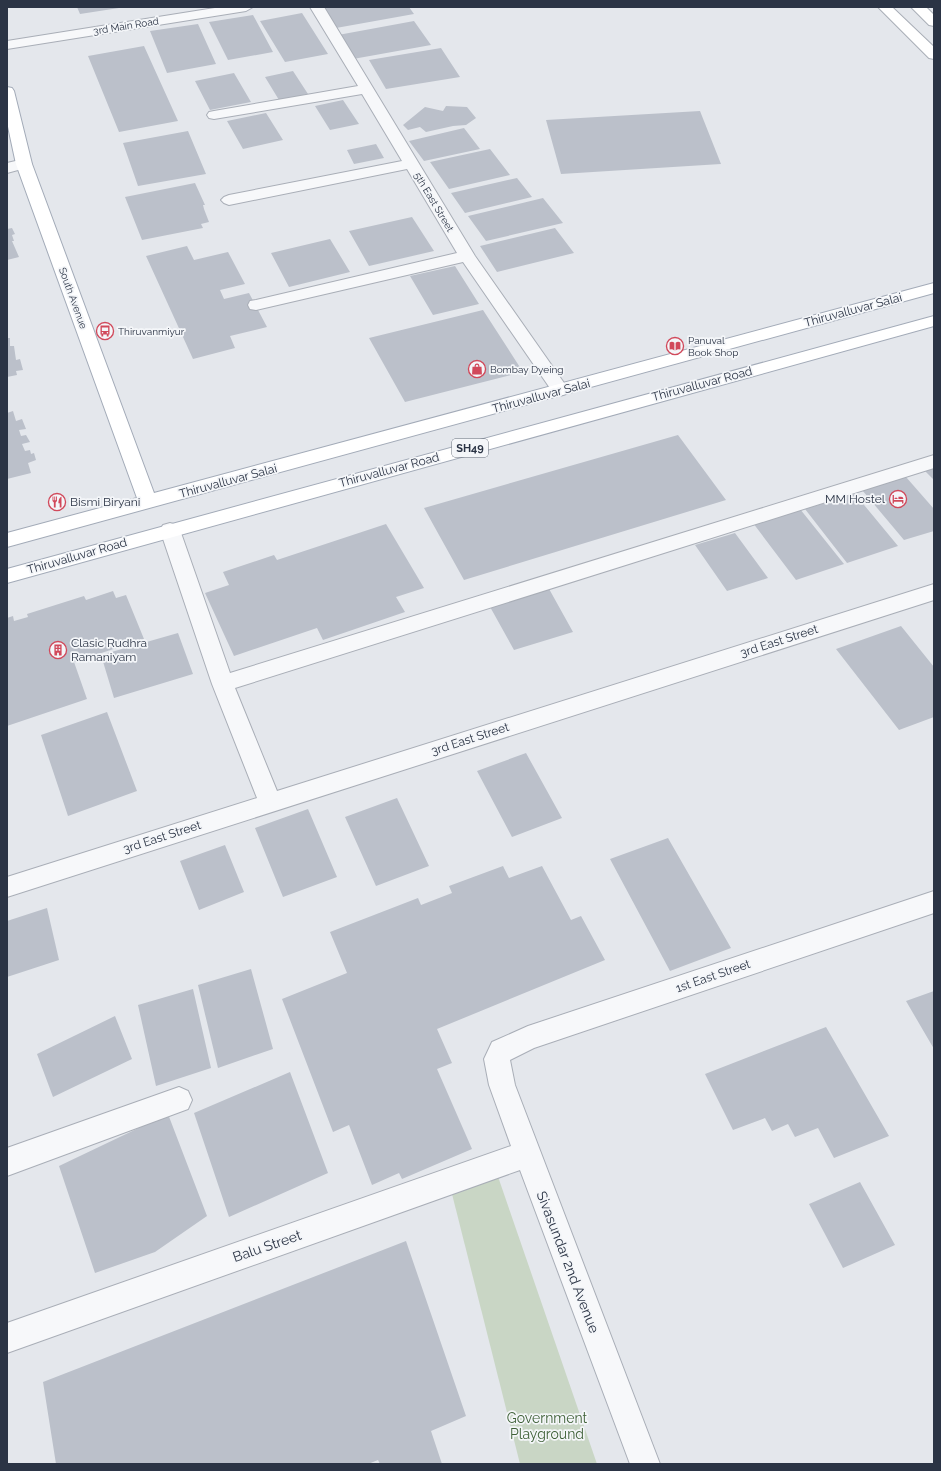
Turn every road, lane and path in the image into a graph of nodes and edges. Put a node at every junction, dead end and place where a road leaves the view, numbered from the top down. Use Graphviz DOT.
graph roads {
  1 [pos="246,7"];
  2 [pos="317,7"];
  3 [pos="885,7"];
  4 [pos="918,7"];
  5 [pos="934,22"];
  6 [pos="7,45"];
  7 [pos="934,55"];
  8 [pos="366,89"];
  9 [pos="7,91"];
  10 [pos="214,115"];
  11 [pos="24,164"];
  12 [pos="411,164"];
  13 [pos="7,168"];
  14 [pos="229,200"];
  15 [pos="467,256"];
  16 [pos="934,288"];
  17 [pos="256,305"];
  18 [pos="932,324"];
  19 [pos="560,390"];
  20 [pos="934,461"];
  21 [pos="148,503"];
  22 [pos="170,530"];
  23 [pos="7,540"];
  24 [pos="7,576"];
  25 [pos="934,592"];
  26 [pos="224,684"];
  27 [pos="270,802"];
  28 [pos="7,887"];
  29 [pos="934,902"];
  30 [pos="497,1059"];
  31 [pos="179,1100"];
  32 [pos="527,1154"];
  33 [pos="7,1162"];
  34 [pos="7,1338"];
  35 [pos="645,1464"];
  1 -- 6 [label="street, 3rd Main Road"];
  2 -- 8 [label="street, 5th East Street"];
  3 -- 7 [label="main road"];
  4 -- 5 [label="main road"];
  8 -- 10 [label="street"];
  8 -- 12 [label="street, 5th East Street"];
  9 -- 11 [label="main road, South Avenue"];
  11 -- 13 [label="street"];
  11 -- 21 [label="main road, South Avenue"];
  12 -- 14 [label="street"];
  12 -- 15 [label="street, 5th East Street"];
  15 -- 17 [label="street"];
  15 -- 19 [label="street, 5th East Street"];
  16 -- 19 [label="main road, Thiruvalluvar Salai"];
  18 -- 22 [label="main road, Thiruvalluvar Road / SH49"];
  19 -- 21 [label="main road, Thiruvalluvar Salai"];
  20 -- 26 [label="street"];
  21 -- 23 [label="main road"];
  22 -- 24 [label="main road, Thiruvalluvar Road / SH49"];
  22 -- 26 [label="street"];
  25 -- 27 [label="street, 3rd East Street"];
  26 -- 27 [label="street"];
  27 -- 28 [label="street, 3rd East Street"];
  29 -- 30 [label="street, 1st East Street"];
  30 -- 32 [label="street, Sivasundar 2nd Avenue"];
  31 -- 33 [label="street"];
  32 -- 34 [label="street, Balu Street"];
  32 -- 35 [label="street, Sivasundar 2nd Avenue"];
}
